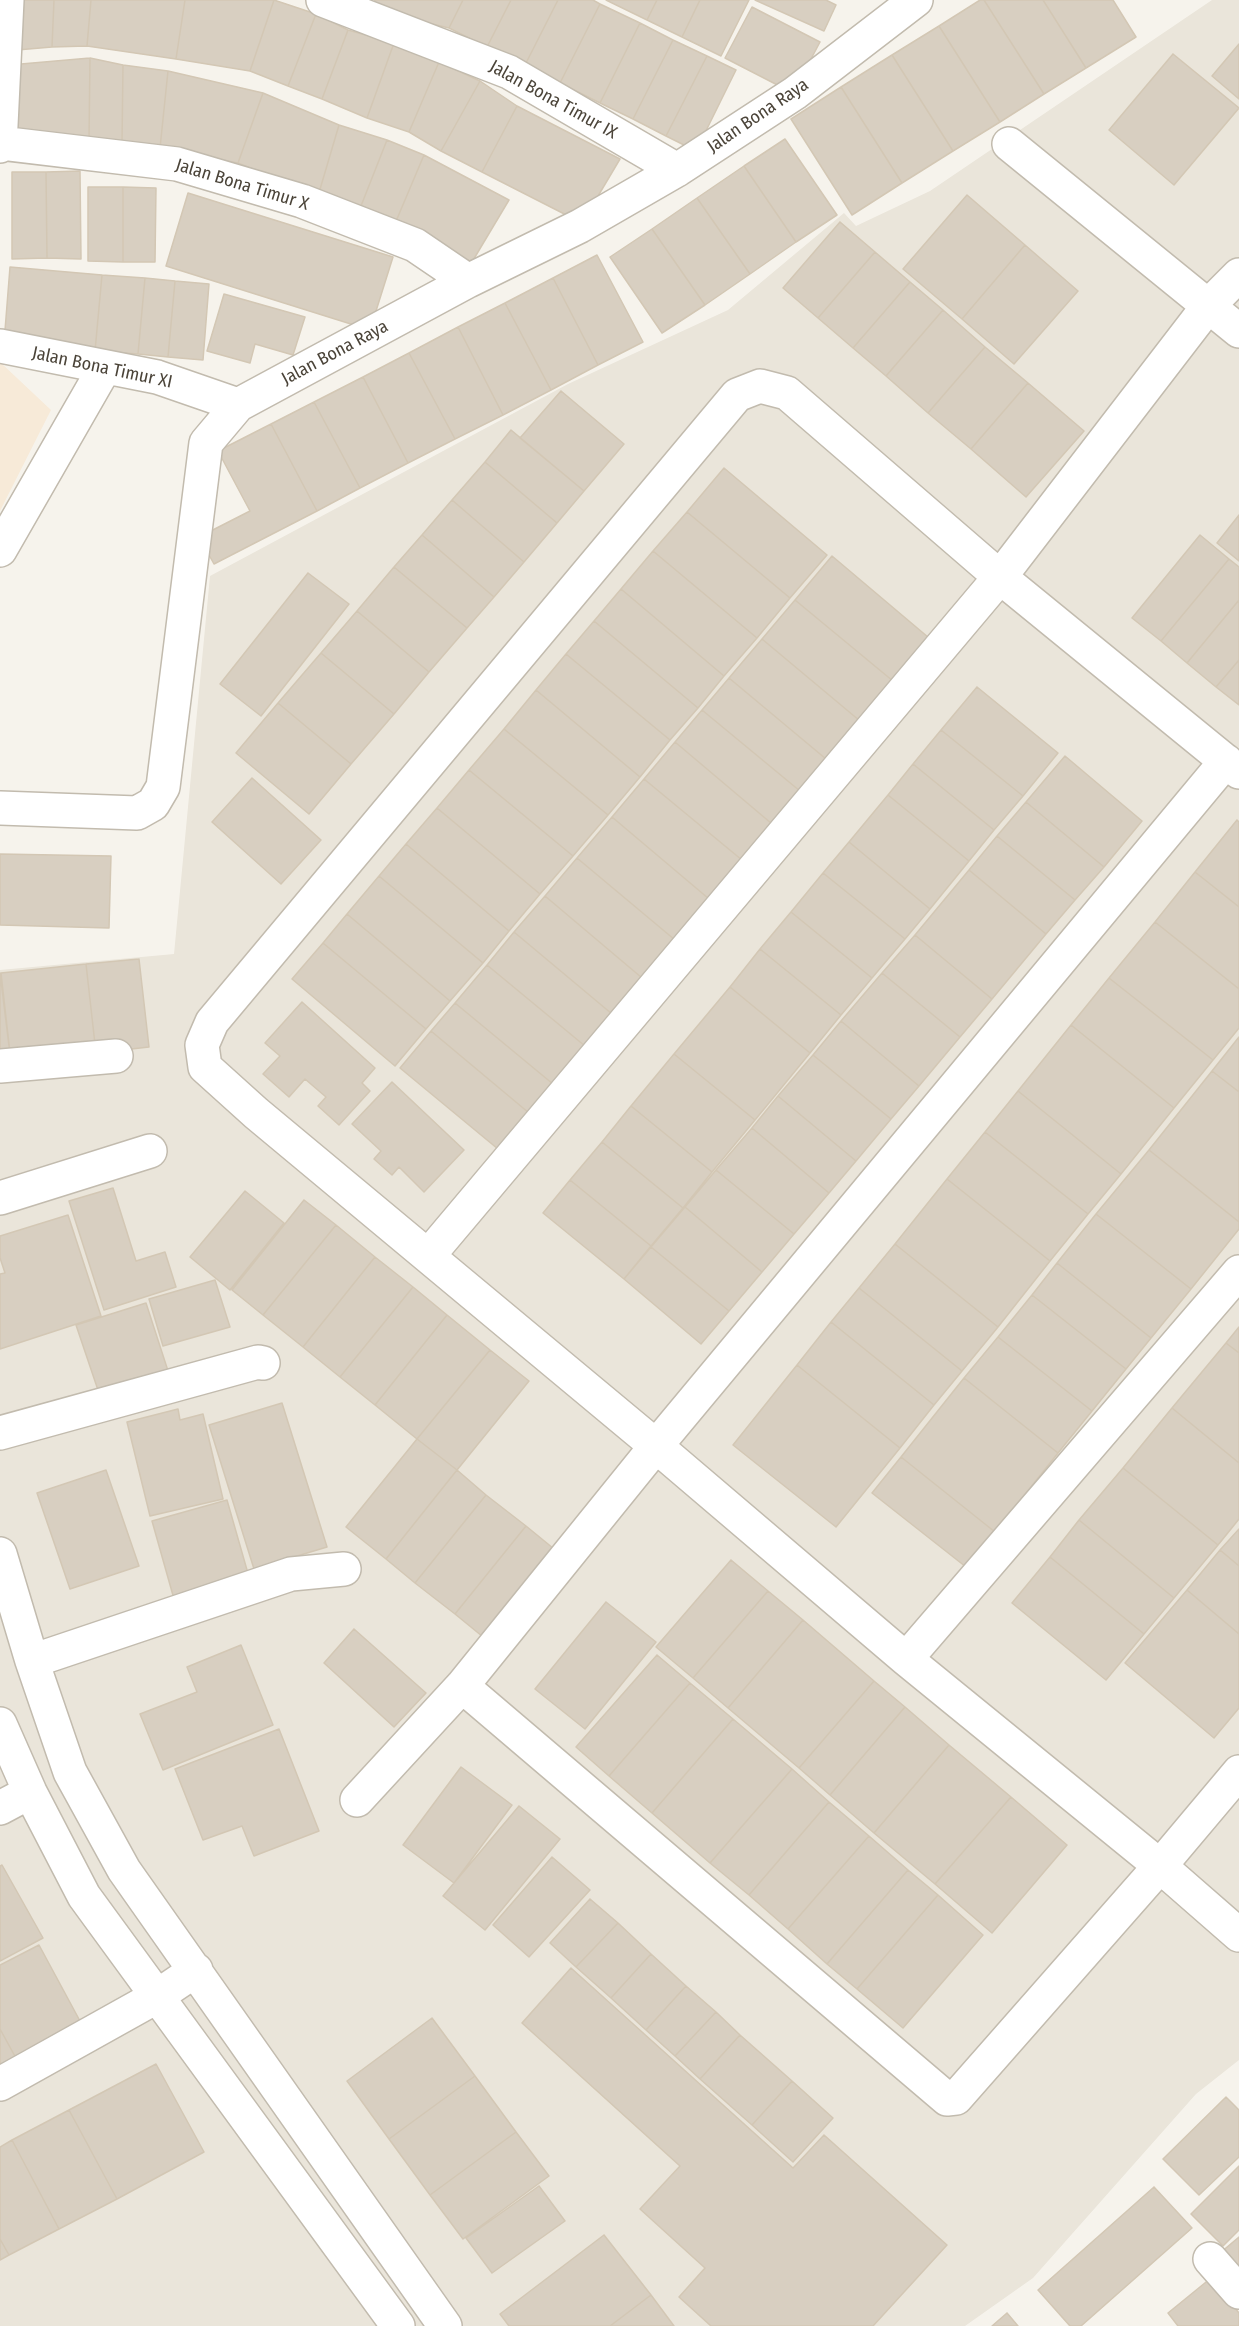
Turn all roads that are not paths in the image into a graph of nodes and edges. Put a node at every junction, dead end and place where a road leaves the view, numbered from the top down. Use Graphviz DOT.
graph roads {
  1 [pos="7,0"];
  2 [pos="323,0"];
  3 [pos="912,1"];
  4 [pos="0,144"];
  5 [pos="1009,144"];
  6 [pos="677,170"];
  7 [pos="1239,275"];
  8 [pos="468,281"];
  9 [pos="1209,305"];
  10 [pos="1239,331"];
  11 [pos="0,346"];
  12 [pos="105,367"];
  13 [pos="238,405"];
  14 [pos="0,550"];
  15 [pos="1000,577"];
  16 [pos="1233,767"];
  17 [pos="0,808"];
  18 [pos="116,1056"];
  19 [pos="0,1066"];
  20 [pos="150,1151"];
  21 [pos="0,1198"];
  22 [pos="428,1256"];
  23 [pos="1239,1272"];
  24 [pos="263,1363"];
  25 [pos="0,1433"];
  26 [pos="656,1446"];
  27 [pos="0,1554"];
  28 [pos="344,1569"];
  29 [pos="906,1659"];
  30 [pos="32,1661"];
  31 [pos="462,1686"];
  32 [pos="0,1724"];
  33 [pos="1239,1772"];
  34 [pos="30,1792"];
  35 [pos="357,1800"];
  36 [pos="0,1808"];
  37 [pos="1160,1866"];
  38 [pos="1239,1935"];
  39 [pos="196,1970"];
  40 [pos="156,1997"];
  41 [pos="0,2084"];
  42 [pos="1210,2259"];
  43 [pos="1239,2292"];
  44 [pos="398,2326"];
  45 [pos="444,2326"];
  1 -- 4 [label="street"];
  2 -- 6 [label="street, Jalan Bona Timur IX"];
  3 -- 6 [label="street, Jalan Bona Raya"];
  4 -- 8 [label="street, Jalan Bona Timur X"];
  5 -- 9 [label="street"];
  6 -- 8 [label="street, Jalan Bona Raya"];
  7 -- 9 [label="street"];
  8 -- 13 [label="street, Jalan Bona Raya"];
  9 -- 10 [label="street"];
  9 -- 15 [label="street"];
  11 -- 12 [label="street, Jalan Bona Timur XI"];
  12 -- 13 [label="street, Jalan Bona Timur XI"];
  12 -- 14 [label="street"];
  13 -- 17 [label="street, Jalan Bona Raya"];
  15 -- 16 [label="street"];
  15 -- 22 [label="street"];
  15 -- 22 [label="street"];
  16 -- 26 [label="street"];
  18 -- 19 [label="street"];
  20 -- 21 [label="street"];
  22 -- 26 [label="street"];
  23 -- 29 [label="street"];
  24 -- 25 [label="street"];
  26 -- 29 [label="street"];
  26 -- 31 [label="street"];
  27 -- 30 [label="street"];
  28 -- 30 [label="street"];
  29 -- 37 [label="street"];
  30 -- 39 [label="street"];
  31 -- 35 [label="street"];
  31 -- 37 [label="street"];
  32 -- 34 [label="street"];
  33 -- 37 [label="street"];
  34 -- 36 [label="street"];
  34 -- 40 [label="street"];
  37 -- 38 [label="street"];
  39 -- 40 [label="street"];
  39 -- 45 [label="street"];
  40 -- 41 [label="street"];
  40 -- 44 [label="street"];
  42 -- 43 [label="street"];
}
